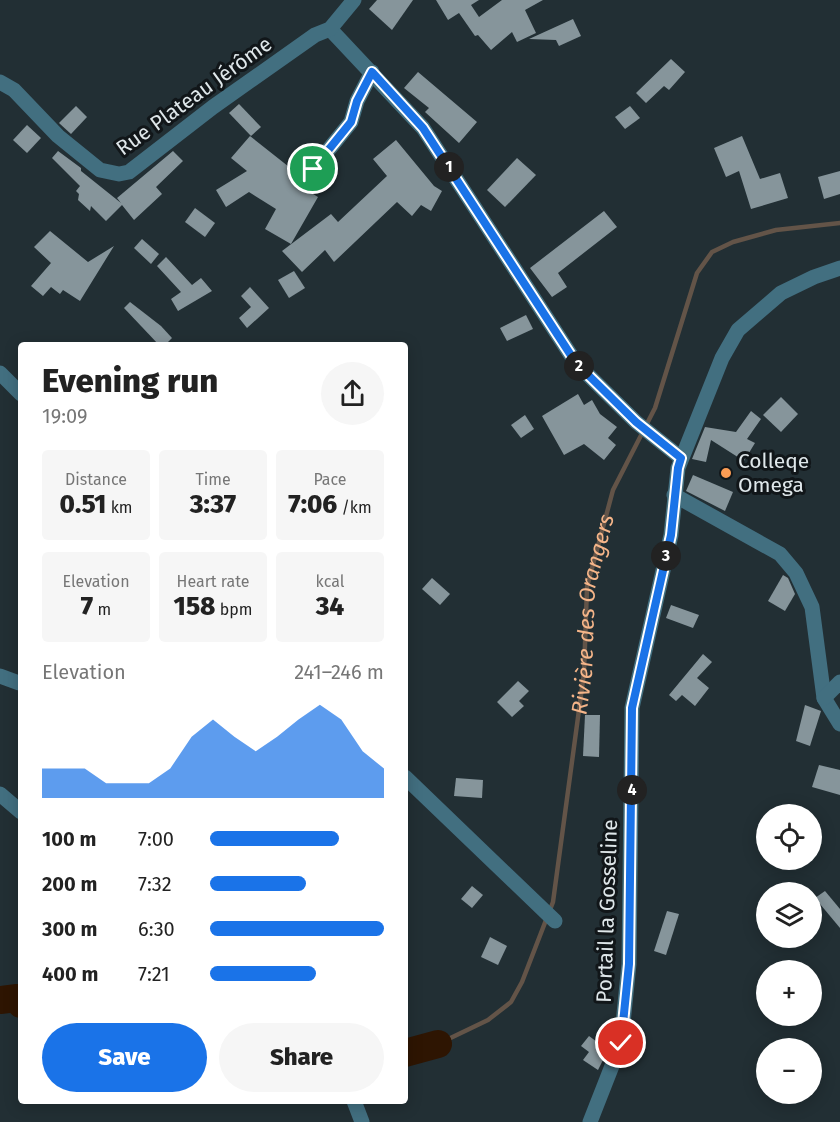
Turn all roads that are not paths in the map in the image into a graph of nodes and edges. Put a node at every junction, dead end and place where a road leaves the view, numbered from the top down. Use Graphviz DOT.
graph roads {
  1 [pos="354,0"];
  2 [pos="330,28"];
  3 [pos="372,72"];
  4 [pos="0,82"];
  5 [pos="313,169"];
  6 [pos="840,268"];
  7 [pos="0,373"];
  8 [pos="18,391"];
  9 [pos="681,458"];
  10 [pos="674,495"];
  11 [pos="0,676"];
  12 [pos="840,682"];
  13 [pos="18,683"];
  14 [pos="824,698"];
  15 [pos="840,724"];
  16 [pos="408,780"];
  17 [pos="0,794"];
  18 [pos="18,809"];
  19 [pos="555,921"];
  20 [pos="355,1104"];
  21 [pos="362,1122"];
  22 [pos="590,1122"];
  1 -- 2 [label="street, Rue Plateau Jérôme"];
  2 -- 3 [label="street"];
  2 -- 4 [label="street, Rue Plateau Jérôme"];
  3 -- 5 [label="street"];
  3 -- 9 [label="street"];
  6 -- 9 [label="street, Portail la Gosseline"];
  7 -- 8 [label="street"];
  9 -- 10 [label="street, Portail la Gosseline"];
  10 -- 14 [label="street"];
  10 -- 22 [label="street, Portail la Gosseline"];
  11 -- 13 [label="street"];
  12 -- 14 [label="street"];
  14 -- 15 [label="street"];
  16 -- 19 [label="street"];
  17 -- 18 [label="street"];
  20 -- 21 [label="street"];
}
